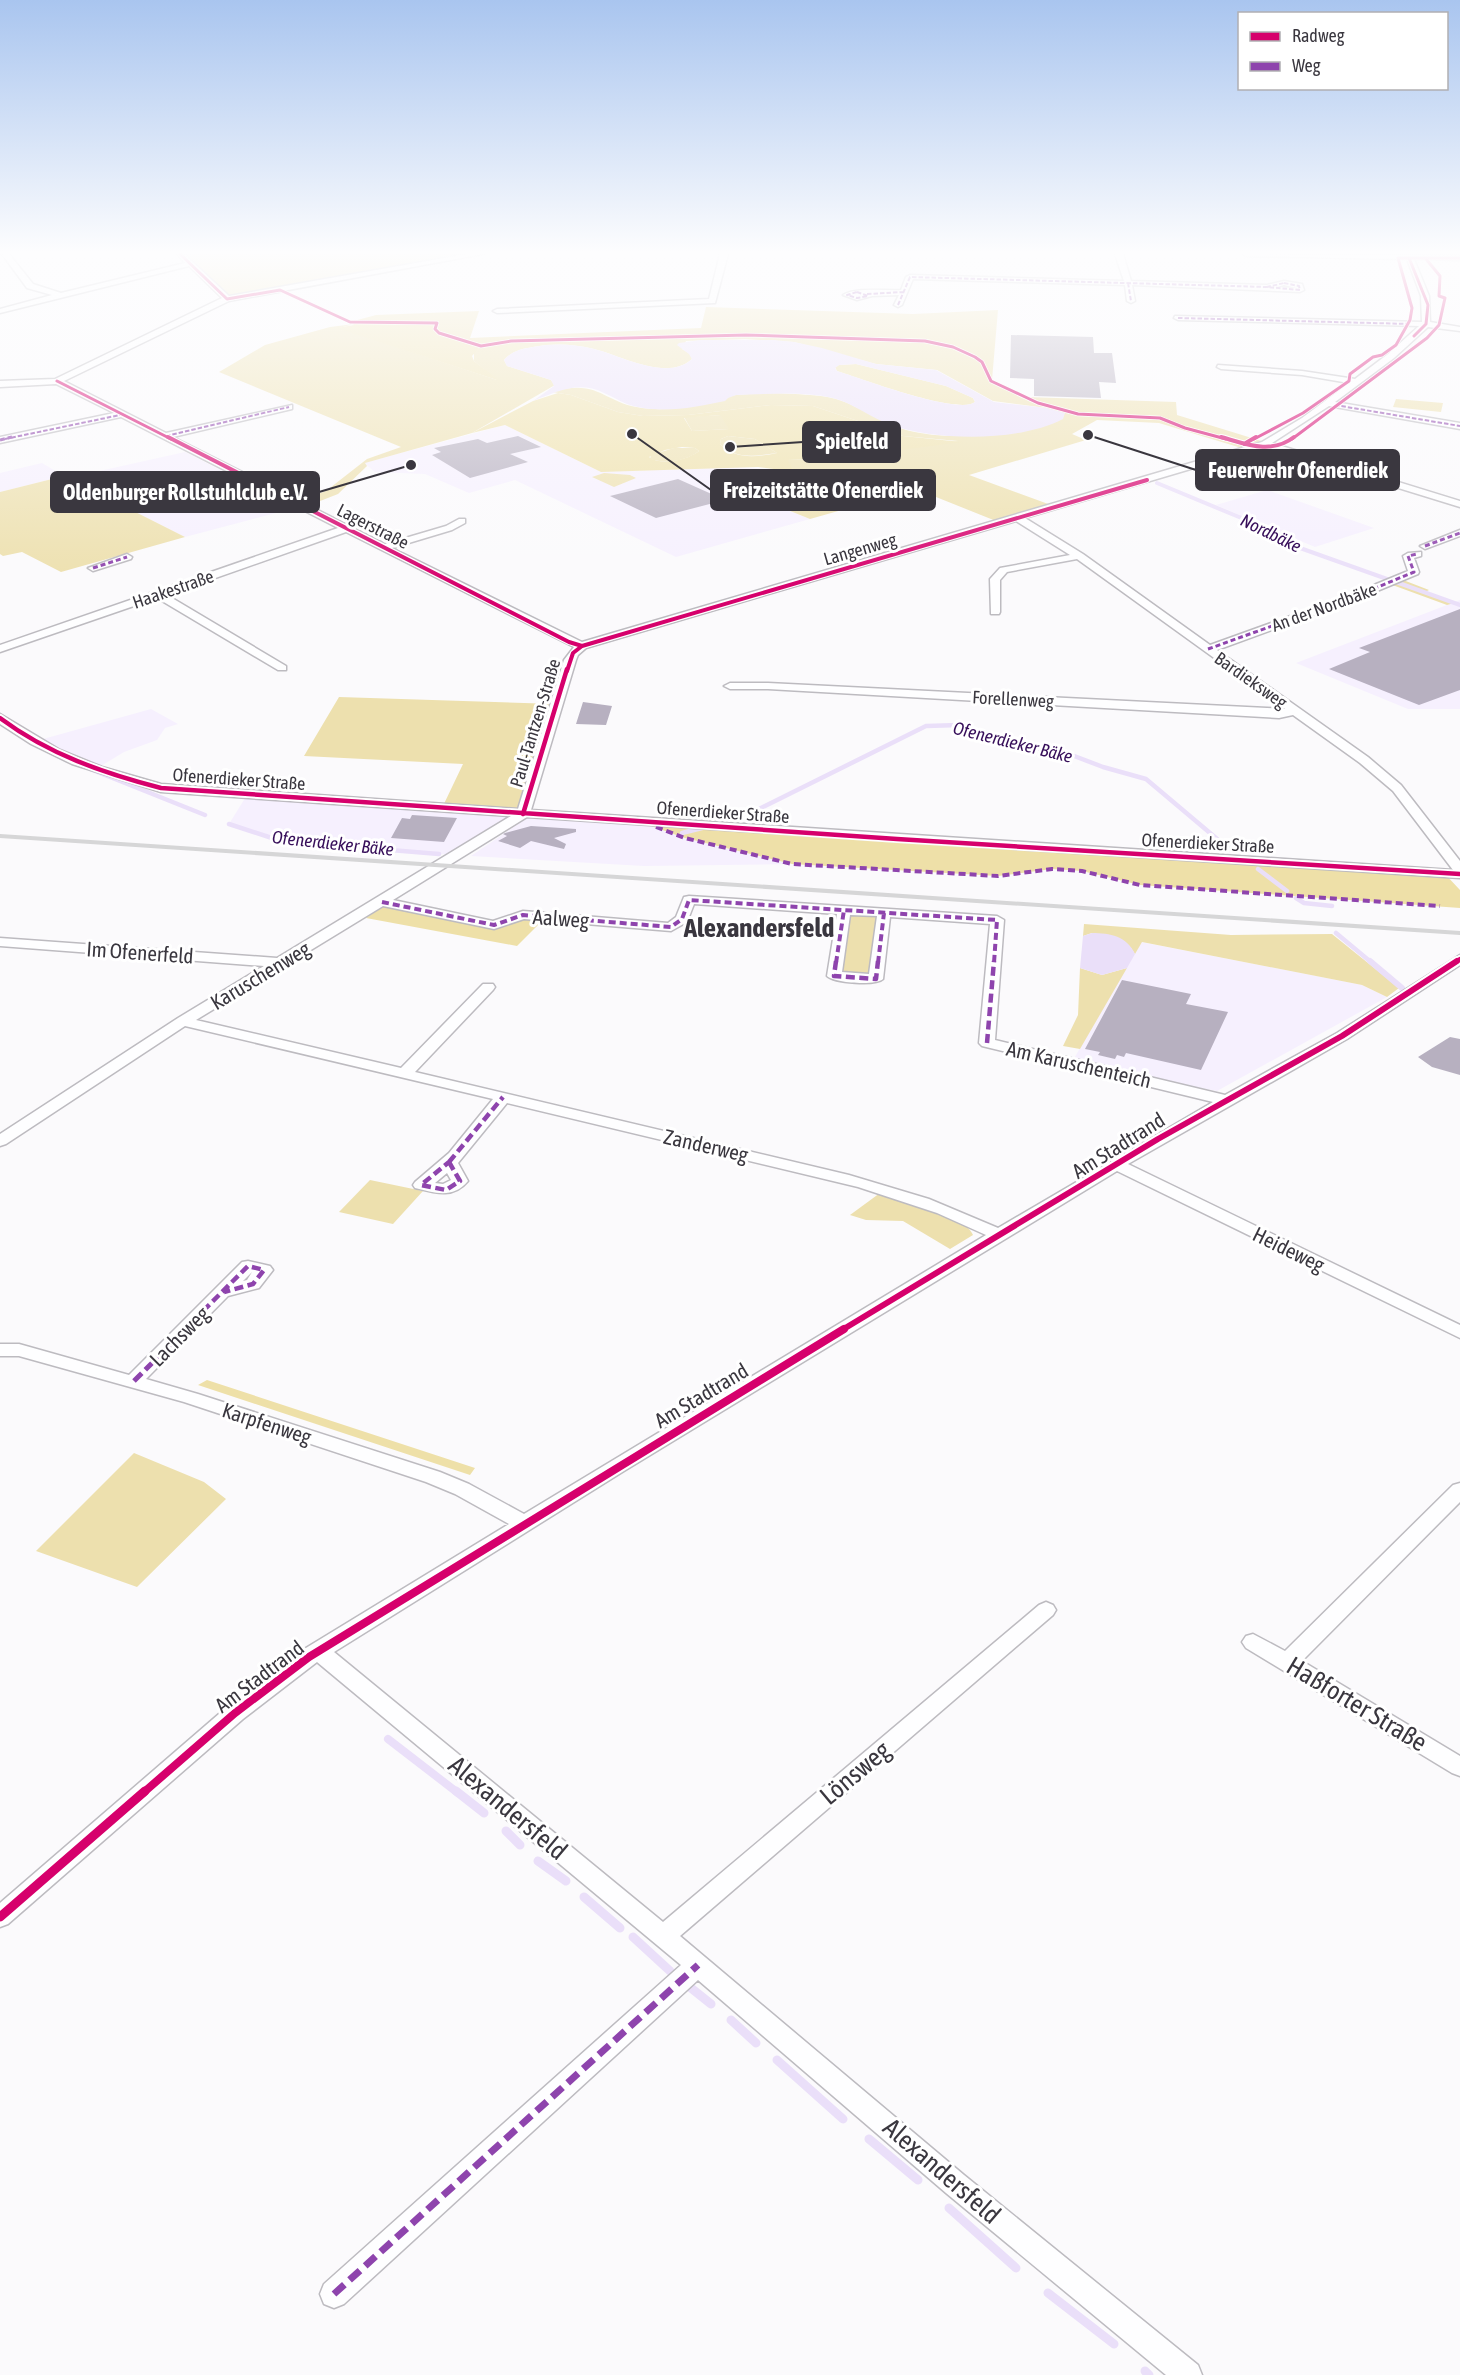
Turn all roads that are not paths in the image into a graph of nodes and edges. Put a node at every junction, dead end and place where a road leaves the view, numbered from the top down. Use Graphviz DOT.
graph roads {
  1 [pos="91,365"];
  2 [pos="1380,365"];
  3 [pos="1221,367"];
  4 [pos="57,381"];
  5 [pos="1357,382"];
  6 [pos="0,384"];
  7 [pos="1326,403"];
  8 [pos="289,407"];
  9 [pos="123,414"];
  10 [pos="1460,426"];
  11 [pos="164,436"];
  12 [pos="0,440"];
  13 [pos="1265,444"];
  14 [pos="1460,504"];
  15 [pos="1017,518"];
  16 [pos="462,521"];
  17 [pos="346,529"];
  18 [pos="1460,533"];
  19 [pos="382,548"];
  20 [pos="1079,556"];
  21 [pos="127,557"];
  22 [pos="93,568"];
  23 [pos="158,594"];
  24 [pos="995,612"];
  25 [pos="582,646"];
  26 [pos="0,649"];
  27 [pos="1208,649"];
  28 [pos="282,668"];
  29 [pos="730,686"];
  30 [pos="1294,711"];
  31 [pos="0,718"];
  32 [pos="523,814"];
  33 [pos="1460,870"];
  34 [pos="1460,874"];
  35 [pos="382,902"];
  36 [pos="844,910"];
  37 [pos="884,913"];
  38 [pos="671,927"];
  39 [pos="0,942"];
  40 [pos="280,963"];
  41 [pos="1457,964"];
  42 [pos="488,987"];
  43 [pos="183,1021"];
  44 [pos="406,1072"];
  45 [pos="503,1096"];
  46 [pos="1226,1100"];
  47 [pos="0,1141"];
  48 [pos="449,1162"];
  49 [pos="1117,1165"];
  50 [pos="1000,1236"];
  51 [pos="224,1292"];
  52 [pos="1460,1332"];
  53 [pos="0,1350"];
  54 [pos="134,1381"];
  55 [pos="1460,1490"];
  56 [pos="524,1523"];
  57 [pos="1046,1610"];
  58 [pos="1253,1642"];
  59 [pos="318,1651"];
  60 [pos="1288,1662"];
  61 [pos="1460,1767"];
  62 [pos="0,1917"];
  63 [pos="663,1936"];
  64 [pos="698,1965"];
  65 [pos="334,2294"];
  66 [pos="1188,2375"];
  1 -- 4 [label="street"];
  2 -- 5 [label="street, Langenweg"];
  3 -- 5 [label="street"];
  4 -- 6 [label="street"];
  4 -- 9 [label="street, Lagerstraße"];
  5 -- 7 [label="street, Langenweg"];
  7 -- 10 [label="street"];
  7 -- 13 [label="street, Langenweg"];
  8 -- 11 [label="street"];
  9 -- 11 [label="street, Lagerstraße"];
  9 -- 12 [label="street"];
  11 -- 17 [label="street, Lagerstraße"];
  13 -- 14 [label="street"];
  13 -- 15 [label="street, Langenweg"];
  15 -- 20 [label="street, Bardieksweg"];
  15 -- 25 [label="street, Langenweg"];
  16 -- 19 [label="street"];
  17 -- 19 [label="street, Lagerstraße"];
  17 -- 23 [label="street, Haakestraße"];
  18 -- 27 [label="street, An der Nordbäke"];
  19 -- 25 [label="street, Lagerstraße"];
  20 -- 24 [label="street"];
  20 -- 27 [label="street, Bardieksweg"];
  21 -- 22 [label="street"];
  23 -- 26 [label="street, Haakestraße"];
  23 -- 28 [label="street"];
  25 -- 32 [label="street, Paul-Tantzen-Straße"];
  27 -- 30 [label="street, Bardieksweg"];
  29 -- 30 [label="street, Forellenweg"];
  30 -- 33 [label="street, Bardieksweg"];
  31 -- 32 [label="street, Ofenerdieker Straße"];
  32 -- 34 [label="street, Ofenerdieker Straße"];
  32 -- 35 [label="street, Karuschenweg"];
  35 -- 38 [label="street, Aalweg"];
  35 -- 40 [label="street, Karuschenweg"];
  36 -- 37 [label="street, Am Karuschenteich"];
  36 -- 37 [label="street"];
  36 -- 38 [label="street, Am Karuschenteich"];
  37 -- 46 [label="street, Am Karuschenteich"];
  39 -- 40 [label="street, Im Ofenerfeld"];
  40 -- 43 [label="street, Karuschenweg"];
  41 -- 46 [label="street, Am Stadtrand"];
  42 -- 44 [label="street"];
  43 -- 44 [label="street, Zanderweg"];
  43 -- 47 [label="street, Karuschenweg"];
  44 -- 45 [label="street, Zanderweg"];
  45 -- 48 [label="street"];
  45 -- 50 [label="street, Zanderweg"];
  46 -- 49 [label="street, Am Stadtrand"];
  49 -- 50 [label="street, Am Stadtrand"];
  49 -- 52 [label="street, Heideweg"];
  50 -- 56 [label="street, Am Stadtrand"];
  51 -- 54 [label="street, Lachsweg"];
  53 -- 54 [label="street, Karpfenweg"];
  54 -- 56 [label="street, Karpfenweg"];
  55 -- 60 [label="street"];
  56 -- 59 [label="street, Am Stadtrand"];
  57 -- 63 [label="street, Lönsweg"];
  58 -- 60 [label="street, Haßforter Straße"];
  59 -- 62 [label="street, Am Stadtrand"];
  59 -- 63 [label="street, Alexandersfeld"];
  60 -- 61 [label="street, Haßforter Straße"];
  63 -- 64 [label="street, Alexandersfeld"];
  64 -- 65 [label="street"];
  64 -- 66 [label="street, Alexandersfeld"];
}
